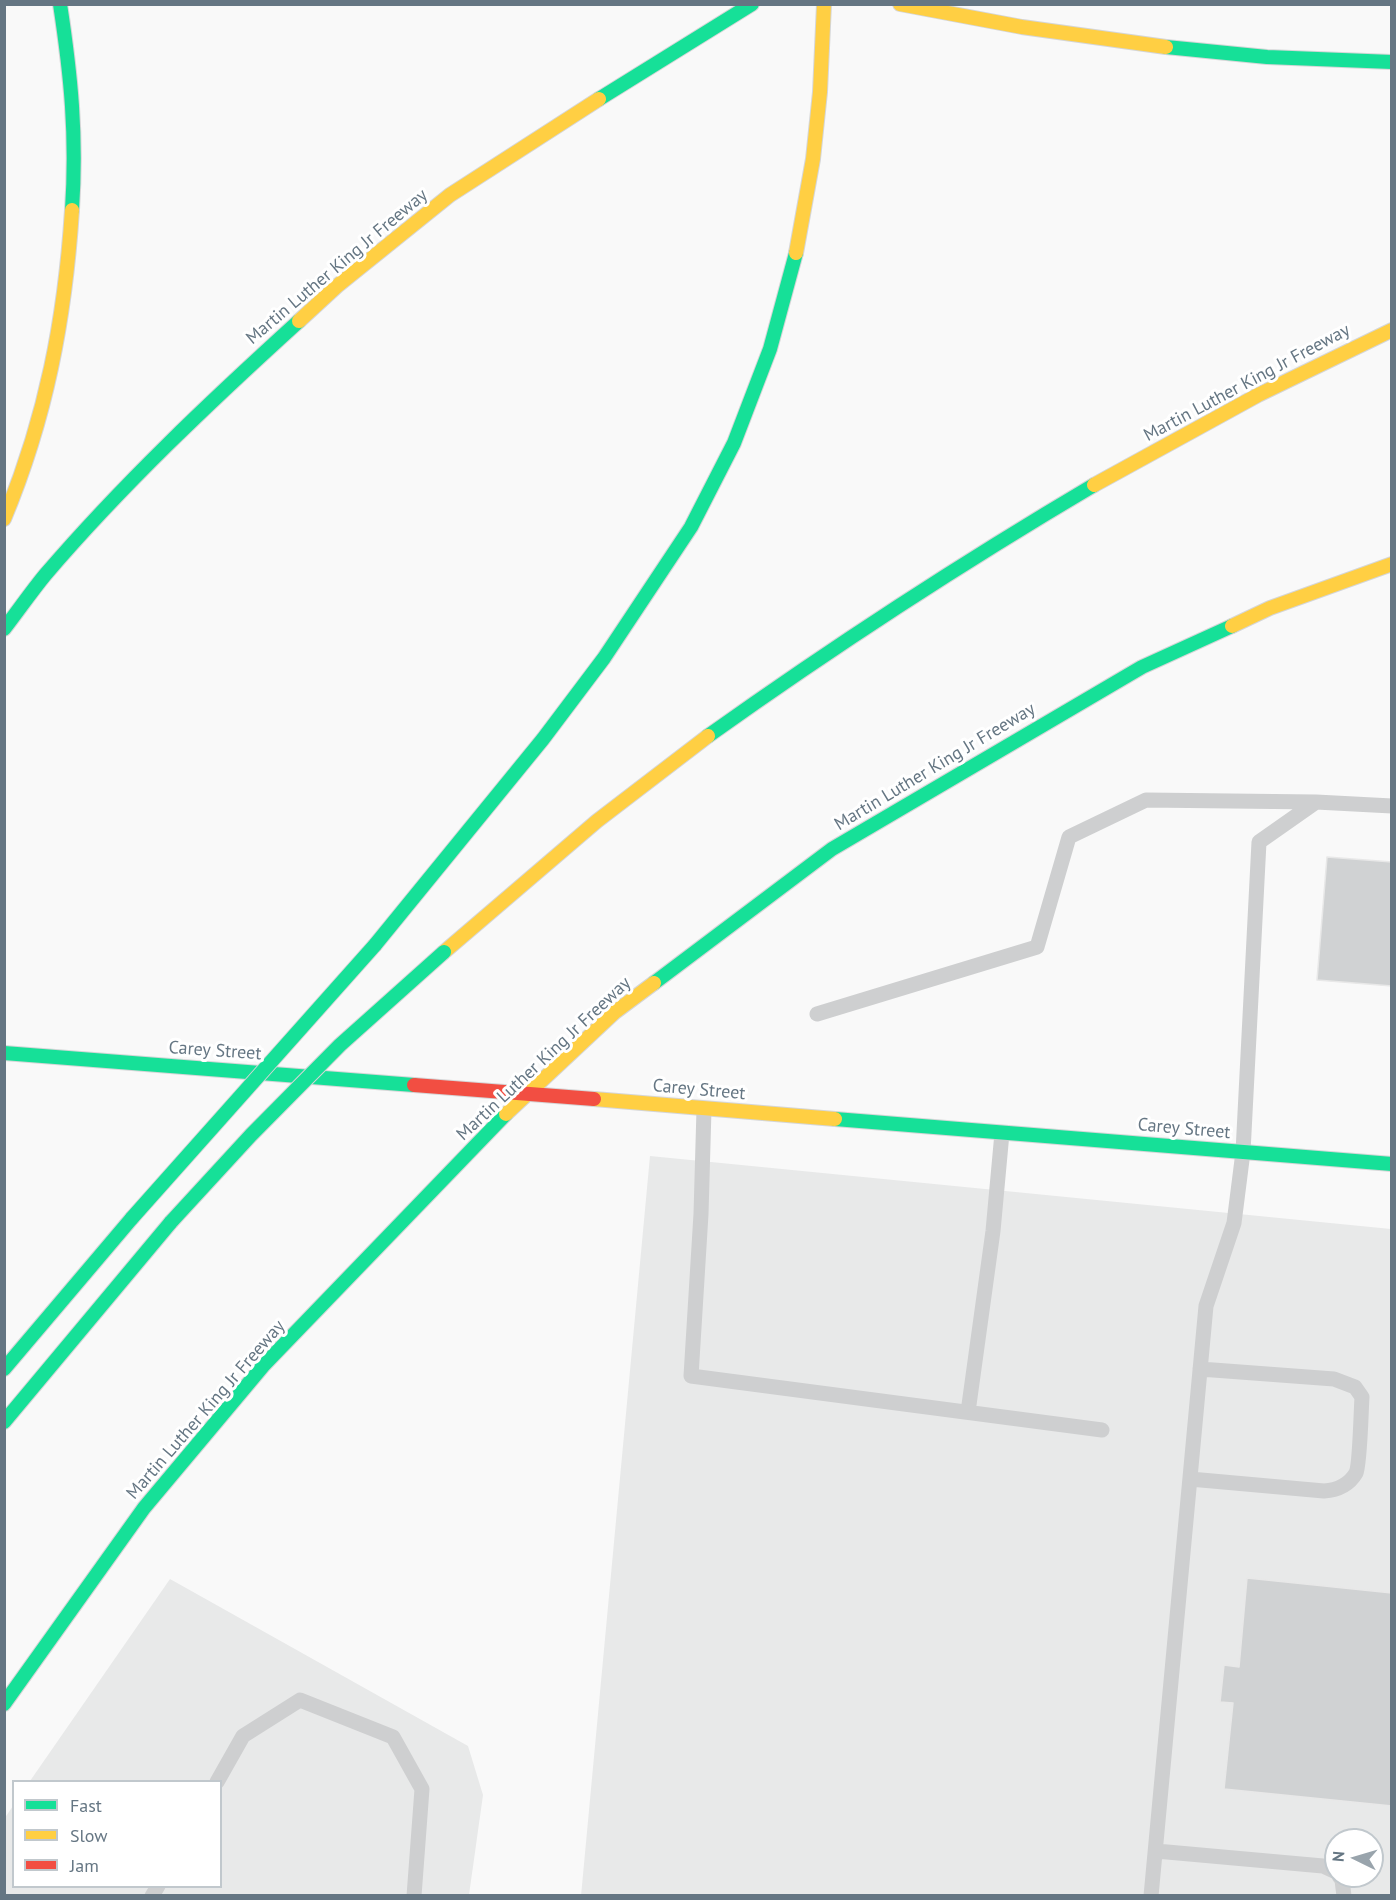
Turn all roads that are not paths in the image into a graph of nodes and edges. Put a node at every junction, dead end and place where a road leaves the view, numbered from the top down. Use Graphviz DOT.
graph roads {
  1 [pos="60,4"];
  2 [pos="752,4"];
  3 [pos="824,4"];
  4 [pos="900,4"];
  5 [pos="1392,62"];
  6 [pos="1392,330"];
  7 [pos="4,519"];
  8 [pos="1392,564"];
  9 [pos="4,629"];
  10 [pos="1316,802"];
  11 [pos="1392,806"];
  12 [pos="817,1014"];
  13 [pos="4,1053"];
  14 [pos="528,1095"];
  15 [pos="704,1109"];
  16 [pos="1002,1133"];
  17 [pos="1243,1152"];
  18 [pos="1392,1164"];
  19 [pos="4,1369"];
  20 [pos="1200,1369"];
  21 [pos="968,1412"];
  22 [pos="4,1422"];
  23 [pos="1102,1430"];
  24 [pos="1190,1479"];
  25 [pos="4,1704"];
  26 [pos="218,1780"];
  27 [pos="1156,1851"];
  28 [pos="1324,1866"];
  29 [pos="414,1896"];
  30 [pos="1151,1896"];
  1 -- 7 [label="main road"];
  2 -- 9 [label="main road, Martin Luther King Jr Freeway"];
  3 -- 19 [label="main road, bridge"];
  4 -- 5 [label="main road"];
  6 -- 22 [label="main road, Martin Luther King Jr Freeway, bridge"];
  8 -- 14 [label="main road, Martin Luther King Jr Freeway"];
  10 -- 11 [label="lane"];
  10 -- 12 [label="lane"];
  10 -- 17 [label="lane"];
  13 -- 14 [label="main road, Carey Street"];
  14 -- 15 [label="main road, Carey Street"];
  14 -- 25 [label="main road, Martin Luther King Jr Freeway"];
  15 -- 16 [label="main road, Carey Street"];
  15 -- 21 [label="lane"];
  16 -- 17 [label="main road, Carey Street"];
  16 -- 21 [label="lane"];
  17 -- 18 [label="main road, Carey Street"];
  17 -- 20 [label="lane"];
  20 -- 24 [label="lane"];
  20 -- 24 [label="lane"];
  21 -- 23 [label="lane"];
  24 -- 27 [label="lane"];
  26 -- 29 [label="lane"];
  27 -- 28 [label="lane"];
  27 -- 30 [label="lane"];
}
